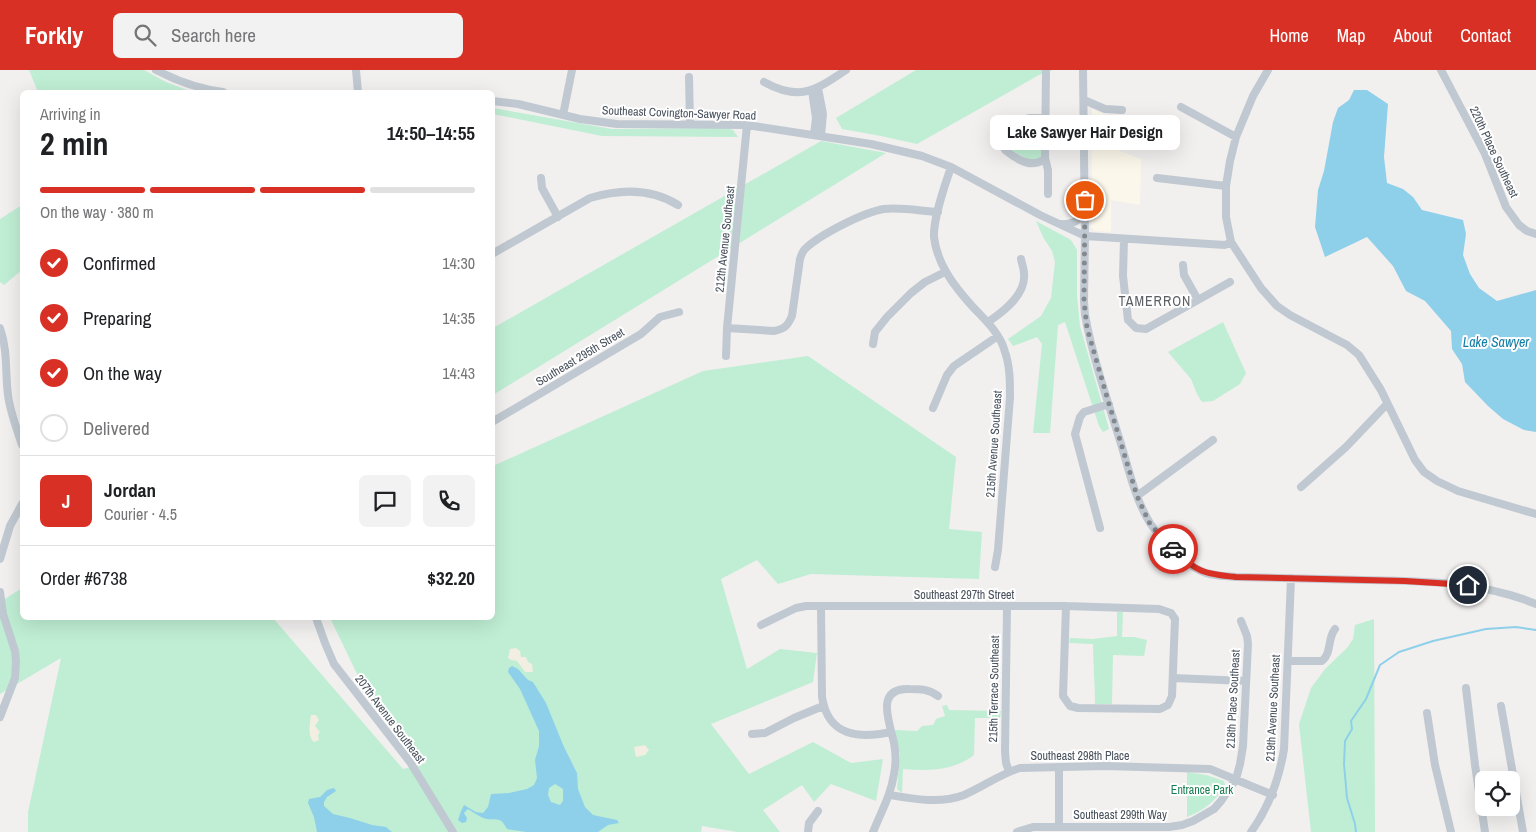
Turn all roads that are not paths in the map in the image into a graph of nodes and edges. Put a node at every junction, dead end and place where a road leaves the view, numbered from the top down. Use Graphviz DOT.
graph roads {
  1 [pos="156,70"];
  2 [pos="356,70"];
  3 [pos="572,70"];
  4 [pos="846,70"];
  5 [pos="1046,70"];
  6 [pos="1083,70"];
  7 [pos="1268,70"];
  8 [pos="1441,70"];
  9 [pos="689,77"];
  10 [pos="764,82"];
  11 [pos="206,90"];
  12 [pos="358,90"];
  13 [pos="815,90"];
  14 [pos="1084,100"];
  15 [pos="495,101"];
  16 [pos="1181,107"];
  17 [pos="1122,110"];
  18 [pos="563,115"];
  19 [pos="1046,118"];
  20 [pos="690,124"];
  21 [pos="747,125"];
  22 [pos="817,136"];
  23 [pos="1236,137"];
  24 [pos="1045,158"];
  25 [pos="951,167"];
  26 [pos="541,178"];
  27 [pos="1156,178"];
  28 [pos="1226,186"];
  29 [pos="1048,194"];
  30 [pos="678,205"];
  31 [pos="1085,210"];
  32 [pos="938,212"];
  33 [pos="558,218"];
  34 [pos="1057,224"];
  35 [pos="1536,234"];
  36 [pos="1085,236"];
  37 [pos="1124,238"];
  38 [pos="1231,242"];
  39 [pos="495,252"];
  40 [pos="1021,259"];
  41 [pos="1183,265"];
  42 [pos="945,272"];
  43 [pos="1230,282"];
  44 [pos="1198,300"];
  45 [pos="679,312"];
  46 [pos="988,322"];
  47 [pos="0,328"];
  48 [pos="727,328"];
  49 [pos="998,336"];
  50 [pos="873,344"];
  51 [pos="726,356"];
  52 [pos="1109,404"];
  53 [pos="1387,404"];
  54 [pos="933,408"];
  55 [pos="495,420"];
  56 [pos="20,437"];
  57 [pos="1214,440"];
  58 [pos="1302,487"];
  59 [pos="1137,496"];
  60 [pos="20,508"];
  61 [pos="1536,514"];
  62 [pos="1100,528"];
  63 [pos="0,559"];
  64 [pos="995,567"];
  65 [pos="1291,578"];
  66 [pos="0,592"];
  67 [pos="1536,604"];
  68 [pos="821,606"];
  69 [pos="1007,606"];
  70 [pos="1066,606"];
  71 [pos="317,620"];
  72 [pos="1241,621"];
  73 [pos="761,625"];
  74 [pos="1335,629"];
  75 [pos="1288,661"];
  76 [pos="1173,678"];
  77 [pos="1246,681"];
  78 [pos="1466,688"];
  79 [pos="938,696"];
  80 [pos="823,706"];
  81 [pos="1501,706"];
  82 [pos="1427,713"];
  83 [pos="0,717"];
  84 [pos="891,732"];
  85 [pos="752,734"];
  86 [pos="1059,768"];
  87 [pos="1009,771"];
  88 [pos="1236,779"];
  89 [pos="890,795"];
  90 [pos="1273,795"];
  91 [pos="818,811"];
  92 [pos="1059,826"];
  93 [pos="453,832"];
  94 [pos="808,832"];
  95 [pos="873,832"];
  96 [pos="1016,832"];
  97 [pos="1250,832"];
  98 [pos="1451,832"];
  99 [pos="1485,832"];
  100 [pos="1523,832"];
  1 -- 11 [label="street"];
  2 -- 12 [label="street"];
  3 -- 18 [label="street"];
  4 -- 13 [label="street"];
  5 -- 19 [label="street"];
  6 -- 14 [label="street"];
  7 -- 23 [label="street"];
  8 -- 35 [label="street, 220th Place Southeast"];
  9 -- 20 [label="street"];
  10 -- 13 [label="street"];
  13 -- 22 [label="street"];
  14 -- 17 [label="street"];
  14 -- 31 [label="street"];
  15 -- 18 [label="street, Southeast Covington-Sawyer Road"];
  16 -- 23 [label="street"];
  18 -- 20 [label="street, Southeast Covington-Sawyer Road"];
  19 -- 24 [label="street"];
  19 -- 24 [label="street"];
  20 -- 21 [label="street, Southeast Covington-Sawyer Road"];
  21 -- 22 [label="street, Southeast Covington-Sawyer Road"];
  21 -- 48 [label="street, 212th Avenue Southeast"];
  22 -- 25 [label="street, Southeast Covington-Sawyer Road"];
  23 -- 28 [label="street"];
  24 -- 29 [label="street"];
  25 -- 32 [label="street, 215th Avenue Southeast"];
  25 -- 34 [label="street, Southeast Covington-Sawyer Road"];
  26 -- 33 [label="street"];
  27 -- 28 [label="street"];
  28 -- 38 [label="street"];
  30 -- 33 [label="street"];
  31 -- 34 [label="street"];
  31 -- 36 [label="street"];
  32 -- 42 [label="street, 215th Avenue Southeast"];
  32 -- 48 [label="street"];
  33 -- 39 [label="street"];
  34 -- 36 [label="street, Southeast Covington-Sawyer Road"];
  36 -- 37 [label="street"];
  36 -- 52 [label="street"];
  37 -- 38 [label="street"];
  37 -- 44 [label="street"];
  38 -- 53 [label="street"];
  40 -- 46 [label="street"];
  41 -- 44 [label="street"];
  42 -- 46 [label="street, 215th Avenue Southeast"];
  42 -- 50 [label="street"];
  43 -- 44 [label="street"];
  45 -- 55 [label="street, Southeast 295th Street"];
  46 -- 49 [label="street, 215th Avenue Southeast"];
  47 -- 56 [label="street"];
  48 -- 51 [label="street, 212th Avenue Southeast"];
  49 -- 54 [label="street"];
  49 -- 64 [label="street, 215th Avenue Southeast"];
  52 -- 59 [label="street"];
  52 -- 62 [label="street"];
  53 -- 58 [label="street"];
  53 -- 61 [label="street"];
  57 -- 59 [label="street"];
  59 -- 65 [label="street"];
  60 -- 63 [label="street"];
  65 -- 67 [label="street"];
  65 -- 75 [label="street, 219th Avenue Southeast"];
  66 -- 83 [label="street"];
  68 -- 69 [label="street, Southeast 297th Street"];
  68 -- 73 [label="street, Southeast 297th Street"];
  68 -- 80 [label="street"];
  69 -- 70 [label="street, Southeast 297th Street"];
  69 -- 87 [label="street, 215th Terrace Southeast"];
  70 -- 76 [label="street, Southeast 297th Street"];
  70 -- 76 [label="street"];
  71 -- 93 [label="street, 207th Avenue Southeast"];
  72 -- 77 [label="street, 218th Place Southeast"];
  74 -- 75 [label="street"];
  75 -- 90 [label="street, 219th Avenue Southeast"];
  76 -- 77 [label="street"];
  77 -- 88 [label="street, 218th Place Southeast"];
  78 -- 99 [label="street"];
  79 -- 84 [label="street"];
  80 -- 84 [label="street"];
  80 -- 85 [label="street"];
  81 -- 100 [label="street"];
  82 -- 98 [label="street"];
  84 -- 89 [label="street"];
  86 -- 87 [label="street, Southeast 298th Place"];
  86 -- 88 [label="street, Southeast 298th Place"];
  86 -- 92 [label="street"];
  87 -- 89 [label="street, Southeast 298th Place"];
  88 -- 90 [label="street, Southeast 298th Place"];
  88 -- 92 [label="street, Southeast 299th Way"];
  89 -- 95 [label="street"];
  90 -- 97 [label="street, 219th Avenue Southeast"];
  91 -- 94 [label="street"];
  92 -- 96 [label="street, Southeast 299th Way"];
}
